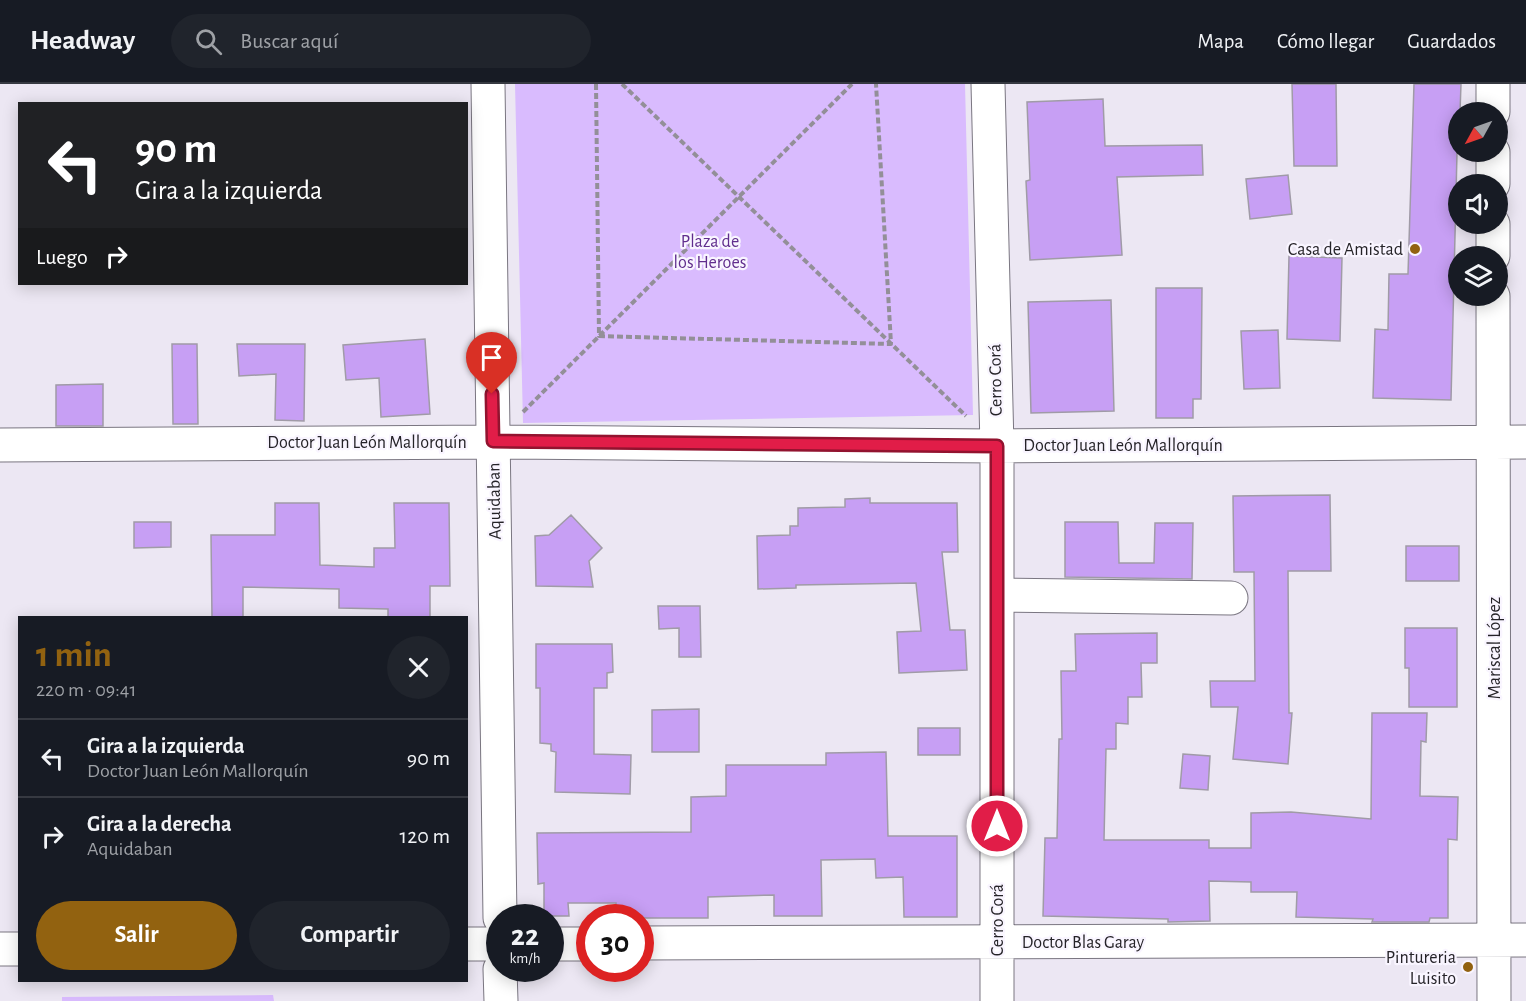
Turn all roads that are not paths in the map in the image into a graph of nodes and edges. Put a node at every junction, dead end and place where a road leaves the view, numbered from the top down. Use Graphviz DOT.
graph roads {
  1 [pos="488,84"];
  2 [pos="988,84"];
  3 [pos="1493,84"];
  4 [pos="1493,102"];
  5 [pos="1493,306"];
  6 [pos="493,441"];
  7 [pos="1493,442"];
  8 [pos="1526,442"];
  9 [pos="0,445"];
  10 [pos="997,446"];
  11 [pos="997,595"];
  12 [pos="1231,598"];
  13 [pos="500,904"];
  14 [pos="1510,940"];
  15 [pos="997,942"];
  16 [pos="654,943"];
  17 [pos="468,944"];
  18 [pos="486,944"];
  19 [pos="0,949"];
  20 [pos="18,949"];
  21 [pos="500,982"];
  22 [pos="501,1001"];
  23 [pos="997,1001"];
  24 [pos="1494,1001"];
  1 -- 6 [label="street, Aquidaban"];
  2 -- 10 [label="street, Cerro Corá"];
  3 -- 4 [label="street"];
  5 -- 7 [label="street, Mariscal López"];
  6 -- 9 [label="street, Doctor Juan León Mallorquín"];
  6 -- 10 [label="street, Doctor Juan León Mallorquín"];
  6 -- 13 [label="street, Aquidaban"];
  7 -- 8 [label="street, Doctor Juan León Mallorquín"];
  7 -- 10 [label="street, Doctor Juan León Mallorquín"];
  7 -- 14 [label="street, Mariscal López"];
  10 -- 11 [label="street, Cerro Corá"];
  11 -- 12 [label="street"];
  11 -- 15 [label="street, Cerro Corá"];
  14 -- 15 [label="street, Doctor Blas Garay"];
  14 -- 24 [label="street, Mariscal López"];
  15 -- 16 [label="street, Doctor Blas Garay"];
  15 -- 23 [label="street, Cerro Corá"];
  17 -- 18 [label="street"];
  19 -- 20 [label="street"];
  21 -- 22 [label="street"];
}
